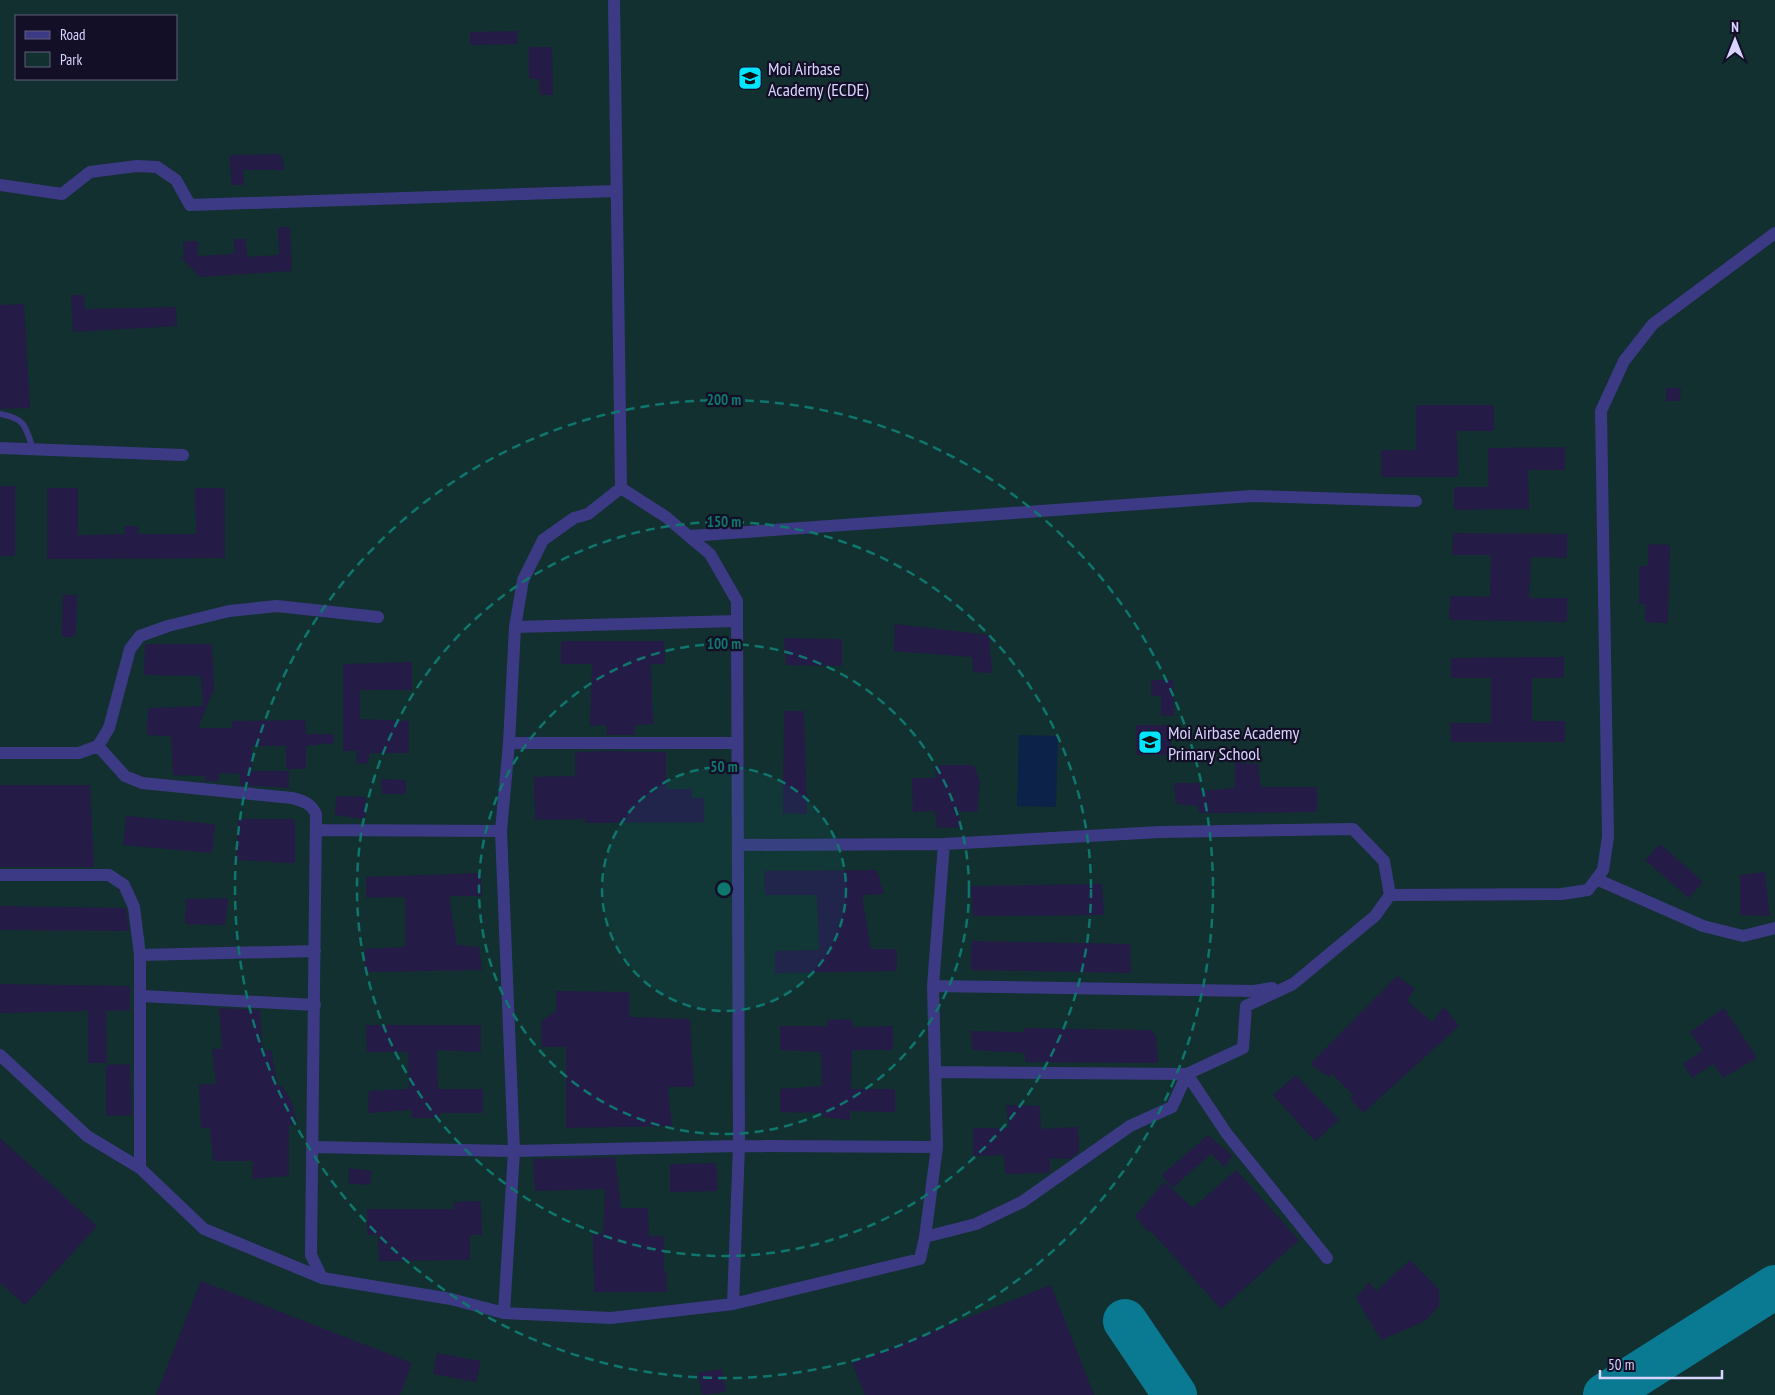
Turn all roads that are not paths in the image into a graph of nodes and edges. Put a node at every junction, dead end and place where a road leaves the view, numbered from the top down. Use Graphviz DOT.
graph roads {
  1 [pos="614,0"];
  2 [pos="0,185"];
  3 [pos="616,191"];
  4 [pos="1775,233"];
  5 [pos="0,414"];
  6 [pos="0,448"];
  7 [pos="33,449"];
  8 [pos="184,455"];
  9 [pos="621,488"];
  10 [pos="1416,501"];
  11 [pos="689,536"];
  12 [pos="378,617"];
  13 [pos="737,621"];
  14 [pos="515,627"];
  15 [pos="509,743"];
  16 [pos="737,743"];
  17 [pos="98,746"];
  18 [pos="0,753"];
  19 [pos="317,830"];
  20 [pos="501,831"];
  21 [pos="944,844"];
  22 [pos="738,845"];
  23 [pos="0,875"];
  24 [pos="1596,879"];
  25 [pos="1390,896"];
  26 [pos="1775,928"];
  27 [pos="316,951"];
  28 [pos="140,955"];
  29 [pos="1294,984"];
  30 [pos="932,986"];
  31 [pos="142,996"];
  32 [pos="315,1005"];
  33 [pos="0,1055"];
  34 [pos="935,1072"];
  35 [pos="1187,1074"];
  36 [pos="739,1146"];
  37 [pos="312,1147"];
  38 [pos="937,1147"];
  39 [pos="514,1151"];
  40 [pos="140,1168"];
  41 [pos="925,1237"];
  42 [pos="1327,1258"];
  43 [pos="322,1278"];
  44 [pos="733,1304"];
  45 [pos="504,1313"];
  1 -- 3 [label="street"];
  2 -- 3 [label="street"];
  3 -- 9 [label="street"];
  4 -- 24 [label="street"];
  5 -- 7 [label="lane"];
  6 -- 7 [label="street"];
  7 -- 8 [label="street"];
  9 -- 11 [label="street"];
  9 -- 14 [label="street"];
  10 -- 11 [label="street"];
  11 -- 13 [label="street"];
  12 -- 17 [label="street"];
  13 -- 14 [label="street"];
  13 -- 16 [label="street"];
  14 -- 15 [label="street"];
  15 -- 16 [label="street"];
  15 -- 20 [label="street"];
  16 -- 22 [label="street"];
  17 -- 18 [label="street"];
  17 -- 19 [label="street"];
  19 -- 20 [label="street"];
  19 -- 27 [label="street"];
  20 -- 39 [label="street"];
  21 -- 22 [label="street"];
  21 -- 25 [label="street"];
  21 -- 30 [label="street"];
  22 -- 36 [label="street"];
  23 -- 28 [label="street"];
  24 -- 25 [label="street"];
  24 -- 26 [label="street"];
  25 -- 29 [label="street"];
  27 -- 28 [label="street"];
  27 -- 32 [label="street"];
  28 -- 31 [label="street"];
  29 -- 30 [label="street"];
  29 -- 35 [label="street"];
  30 -- 34 [label="street"];
  31 -- 32 [label="street"];
  31 -- 40 [label="street"];
  32 -- 37 [label="street"];
  33 -- 40 [label="street"];
  34 -- 35 [label="street"];
  34 -- 38 [label="street"];
  35 -- 41 [label="street"];
  35 -- 42 [label="street"];
  36 -- 38 [label="street"];
  36 -- 39 [label="street"];
  36 -- 44 [label="street"];
  37 -- 39 [label="street"];
  37 -- 43 [label="street"];
  38 -- 41 [label="street"];
  39 -- 45 [label="street"];
  40 -- 43 [label="street"];
  41 -- 44 [label="street"];
  43 -- 45 [label="street"];
  44 -- 45 [label="street"];
}
